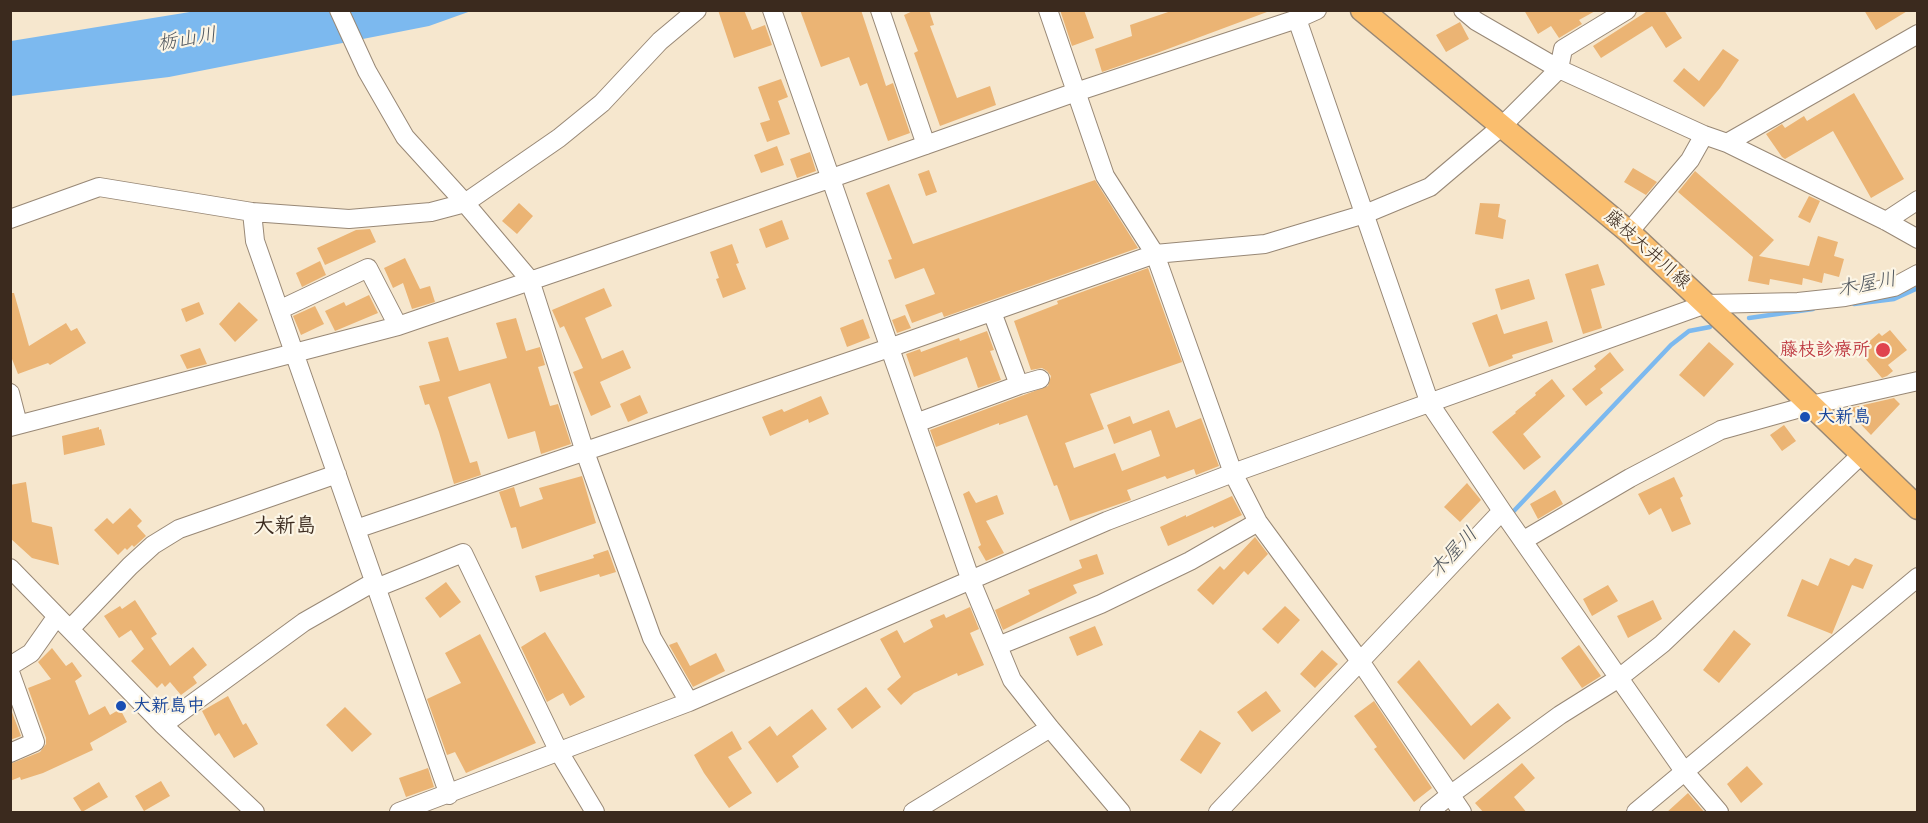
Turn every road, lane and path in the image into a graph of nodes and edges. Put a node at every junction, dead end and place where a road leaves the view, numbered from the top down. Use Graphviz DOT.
graph roads {
  1 [pos="339,10"];
  2 [pos="697,10"];
  3 [pos="772,10"];
  4 [pos="880,10"];
  5 [pos="1048,10"];
  6 [pos="1317,10"];
  7 [pos="1362,10"];
  8 [pos="1463,10"];
  9 [pos="1627,10"];
  10 [pos="1297,19"];
  11 [pos="1917,34"];
  12 [pos="1559,69"];
  13 [pos="1076,92"];
  14 [pos="1502,126"];
  15 [pos="1704,135"];
  16 [pos="1727,142"];
  17 [pos="926,145"];
  18 [pos="832,178"];
  19 [pos="1917,200"];
  20 [pos="465,202"];
  21 [pos="252,212"];
  22 [pos="1365,214"];
  23 [pos="10,219"];
  24 [pos="1886,221"];
  25 [pos="1629,232"];
  26 [pos="1917,239"];
  27 [pos="1155,254"];
  28 [pos="1917,274"];
  29 [pos="530,280"];
  30 [pos="1706,304"];
  31 [pos="279,310"];
  32 [pos="992,312"];
  33 [pos="398,327"];
  34 [pos="889,348"];
  35 [pos="294,354"];
  36 [pos="1040,379"];
  37 [pos="1917,381"];
  38 [pos="1020,384"];
  39 [pos="10,393"];
  40 [pos="1430,404"];
  41 [pos="1811,405"];
  42 [pos="915,423"];
  43 [pos="14,426"];
  44 [pos="585,452"];
  45 [pos="1862,454"];
  46 [pos="1233,473"];
  47 [pos="337,474"];
  48 [pos="1917,508"];
  49 [pos="1506,517"];
  50 [pos="1258,522"];
  51 [pos="356,529"];
  52 [pos="1524,540"];
  53 [pos="10,568"];
  54 [pos="1917,577"];
  55 [pos="971,581"];
  56 [pos="375,585"];
  57 [pos="57,616"];
  58 [pos="70,629"];
  59 [pos="998,646"];
  60 [pos="10,666"];
  61 [pos="1364,667"];
  62 [pos="10,672"];
  63 [pos="1619,678"];
  64 [pos="689,702"];
  65 [pos="163,725"];
  66 [pos="1050,728"];
  67 [pos="559,752"];
  68 [pos="10,753"];
  69 [pos="1684,771"];
  70 [pos="449,795"];
  71 [pos="1450,795"];
  72 [pos="255,813"];
  73 [pos="399,813"];
  74 [pos="595,813"];
  75 [pos="914,813"];
  76 [pos="1121,813"];
  77 [pos="1218,813"];
  78 [pos="1429,813"];
  79 [pos="1462,813"];
  80 [pos="1636,813"];
  81 [pos="1719,813"];
  1 -- 20 [label="street"];
  2 -- 20 [label="street"];
  3 -- 18 [label="street"];
  4 -- 17 [label="street"];
  5 -- 13 [label="street"];
  6 -- 10 [label="street"];
  7 -- 14 [label="main road, 藤枝大井川線"];
  8 -- 12 [label="street"];
  9 -- 12 [label="street"];
  10 -- 13 [label="street"];
  10 -- 22 [label="street"];
  11 -- 16 [label="street"];
  12 -- 14 [label="street"];
  12 -- 15 [label="street"];
  13 -- 17 [label="street"];
  13 -- 27 [label="street"];
  14 -- 22 [label="street"];
  14 -- 25 [label="main road, 藤枝大井川線"];
  15 -- 16 [label="street"];
  15 -- 25 [label="street"];
  16 -- 24 [label="street"];
  17 -- 18 [label="street"];
  18 -- 29 [label="street"];
  18 -- 34 [label="street"];
  19 -- 24 [label="street"];
  20 -- 21 [label="street"];
  20 -- 29 [label="street"];
  21 -- 23 [label="street"];
  21 -- 31 [label="street"];
  22 -- 27 [label="street"];
  22 -- 40 [label="street"];
  24 -- 26 [label="street"];
  25 -- 30 [label="main road, 藤枝大井川線"];
  27 -- 32 [label="street"];
  27 -- 46 [label="street"];
  28 -- 30 [label="street"];
  29 -- 33 [label="street"];
  29 -- 44 [label="street"];
  30 -- 40 [label="street"];
  30 -- 41 [label="main road, 藤枝大井川線"];
  31 -- 33 [label="street"];
  31 -- 35 [label="street"];
  32 -- 34 [label="street"];
  32 -- 38 [label="street"];
  33 -- 35 [label="street"];
  34 -- 42 [label="street"];
  34 -- 44 [label="street"];
  35 -- 43 [label="street"];
  35 -- 47 [label="street"];
  36 -- 38 [label="street"];
  37 -- 41 [label="street"];
  38 -- 42 [label="street"];
  39 -- 43 [label="street"];
  40 -- 46 [label="street"];
  40 -- 49 [label="street"];
  41 -- 45 [label="main road, 藤枝大井川線"];
  41 -- 52 [label="street"];
  42 -- 55 [label="street"];
  44 -- 51 [label="street"];
  44 -- 64 [label="street"];
  45 -- 48 [label="main road, 藤枝大井川線"];
  45 -- 63 [label="street"];
  46 -- 50 [label="street"];
  46 -- 55 [label="street"];
  47 -- 51 [label="street"];
  47 -- 58 [label="street"];
  49 -- 52 [label="street"];
  49 -- 61 [label="street"];
  50 -- 59 [label="street"];
  50 -- 61 [label="street"];
  51 -- 56 [label="street"];
  52 -- 63 [label="street"];
  53 -- 57 [label="street"];
  54 -- 69 [label="street"];
  55 -- 59 [label="street"];
  55 -- 64 [label="street"];
  56 -- 65 [label="street"];
  56 -- 67 [label="street"];
  56 -- 70 [label="street"];
  57 -- 58 [label="street"];
  57 -- 60 [label="street"];
  58 -- 65 [label="street"];
  59 -- 66 [label="street"];
  61 -- 71 [label="street"];
  61 -- 77 [label="street"];
  62 -- 68 [label="street"];
  63 -- 69 [label="street"];
  63 -- 71 [label="street"];
  64 -- 67 [label="street"];
  65 -- 72 [label="street"];
  66 -- 75 [label="street"];
  66 -- 76 [label="street"];
  67 -- 70 [label="street"];
  67 -- 74 [label="street"];
  69 -- 80 [label="street"];
  69 -- 81 [label="street"];
  70 -- 73 [label="street"];
  71 -- 78 [label="street"];
  71 -- 79 [label="street"];
}
